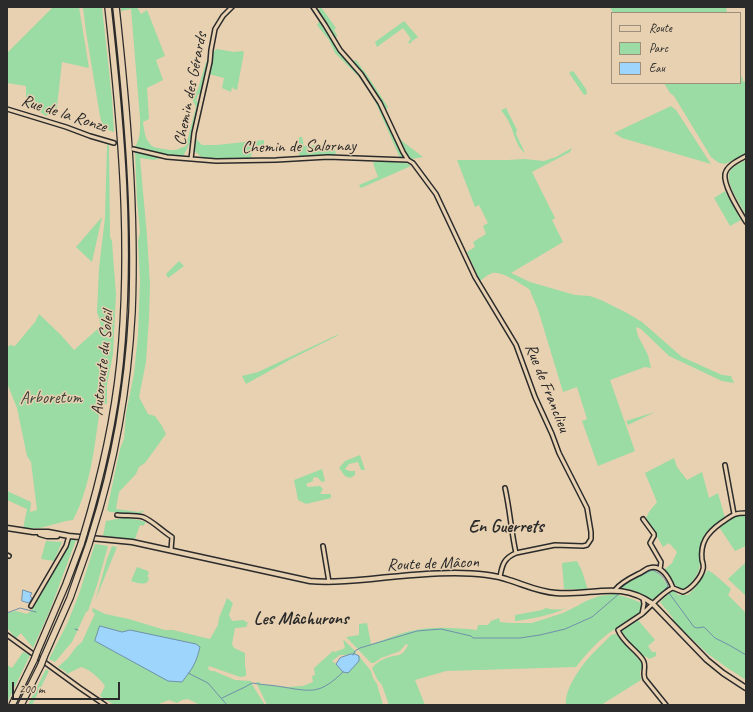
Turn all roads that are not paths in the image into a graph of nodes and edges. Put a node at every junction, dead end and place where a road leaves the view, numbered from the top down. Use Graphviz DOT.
graph roads {
  1 [pos="108,7"];
  2 [pos="116,7"];
  3 [pos="232,7"];
  4 [pos="313,7"];
  5 [pos="7,109"];
  6 [pos="114,143"];
  7 [pos="133,148"];
  8 [pos="746,156"];
  9 [pos="191,159"];
  10 [pos="408,160"];
  11 [pos="746,222"];
  12 [pos="725,465"];
  13 [pos="505,488"];
  14 [pos="746,513"];
  15 [pos="734,514"];
  16 [pos="117,515"];
  17 [pos="643,519"];
  18 [pos="7,528"];
  19 [pos="88,535"];
  20 [pos="69,536"];
  21 [pos="323,546"];
  22 [pos="171,550"];
  23 [pos="516,553"];
  24 [pos="660,569"];
  25 [pos="500,577"];
  26 [pos="329,582"];
  27 [pos="673,588"];
  28 [pos="619,591"];
  29 [pos="643,598"];
  30 [pos="653,604"];
  31 [pos="31,606"];
  32 [pos="642,614"];
  33 [pos="7,635"];
  34 [pos="745,686"];
  35 [pos="12,705"];
  36 [pos="21,705"];
  37 [pos="105,705"];
  38 [pos="666,705"];
  1 -- 19 [label="highway, Autoroute du Soleil"];
  2 -- 19 [label="highway, Autoroute du Soleil"];
  3 -- 9 [label="street, Chemin des Gérards"];
  4 -- 10 [label="street"];
  5 -- 6 [label="street, Rue de la Ronze"];
  7 -- 9 [label="street"];
  8 -- 11 [label="street"];
  9 -- 10 [label="street, Chemin de Salornay"];
  10 -- 23 [label="street, Rue de Franclieu"];
  12 -- 15 [label="street"];
  13 -- 23 [label="street"];
  14 -- 15 [label="street"];
  15 -- 27 [label="street"];
  16 -- 22 [label="street"];
  17 -- 24 [label="street"];
  18 -- 20 [label="street, Route de Mâcon"];
  19 -- 20 [label="street, Route de Mâcon"];
  19 -- 22 [label="street, Route de Mâcon"];
  19 -- 35 [label="highway, Autoroute du Soleil, bridge"];
  19 -- 36 [label="highway, Autoroute du Soleil, bridge"];
  20 -- 31 [label="street"];
  21 -- 26 [label="street"];
  22 -- 26 [label="street, Route de Mâcon"];
  23 -- 25 [label="street"];
  24 -- 27 [label="street"];
  24 -- 28 [label="street"];
  25 -- 26 [label="street, Route de Mâcon"];
  25 -- 28 [label="street, Route de Mâcon"];
  27 -- 30 [label="street"];
  28 -- 29 [label="street, Route de Mâcon"];
  29 -- 30 [label="street, Route de Mâcon"];
  29 -- 32 [label="street"];
  30 -- 32 [label="street"];
  30 -- 34 [label="street, Route de Mâcon"];
  32 -- 38 [label="street"];
  33 -- 37 [label="street"];
}
